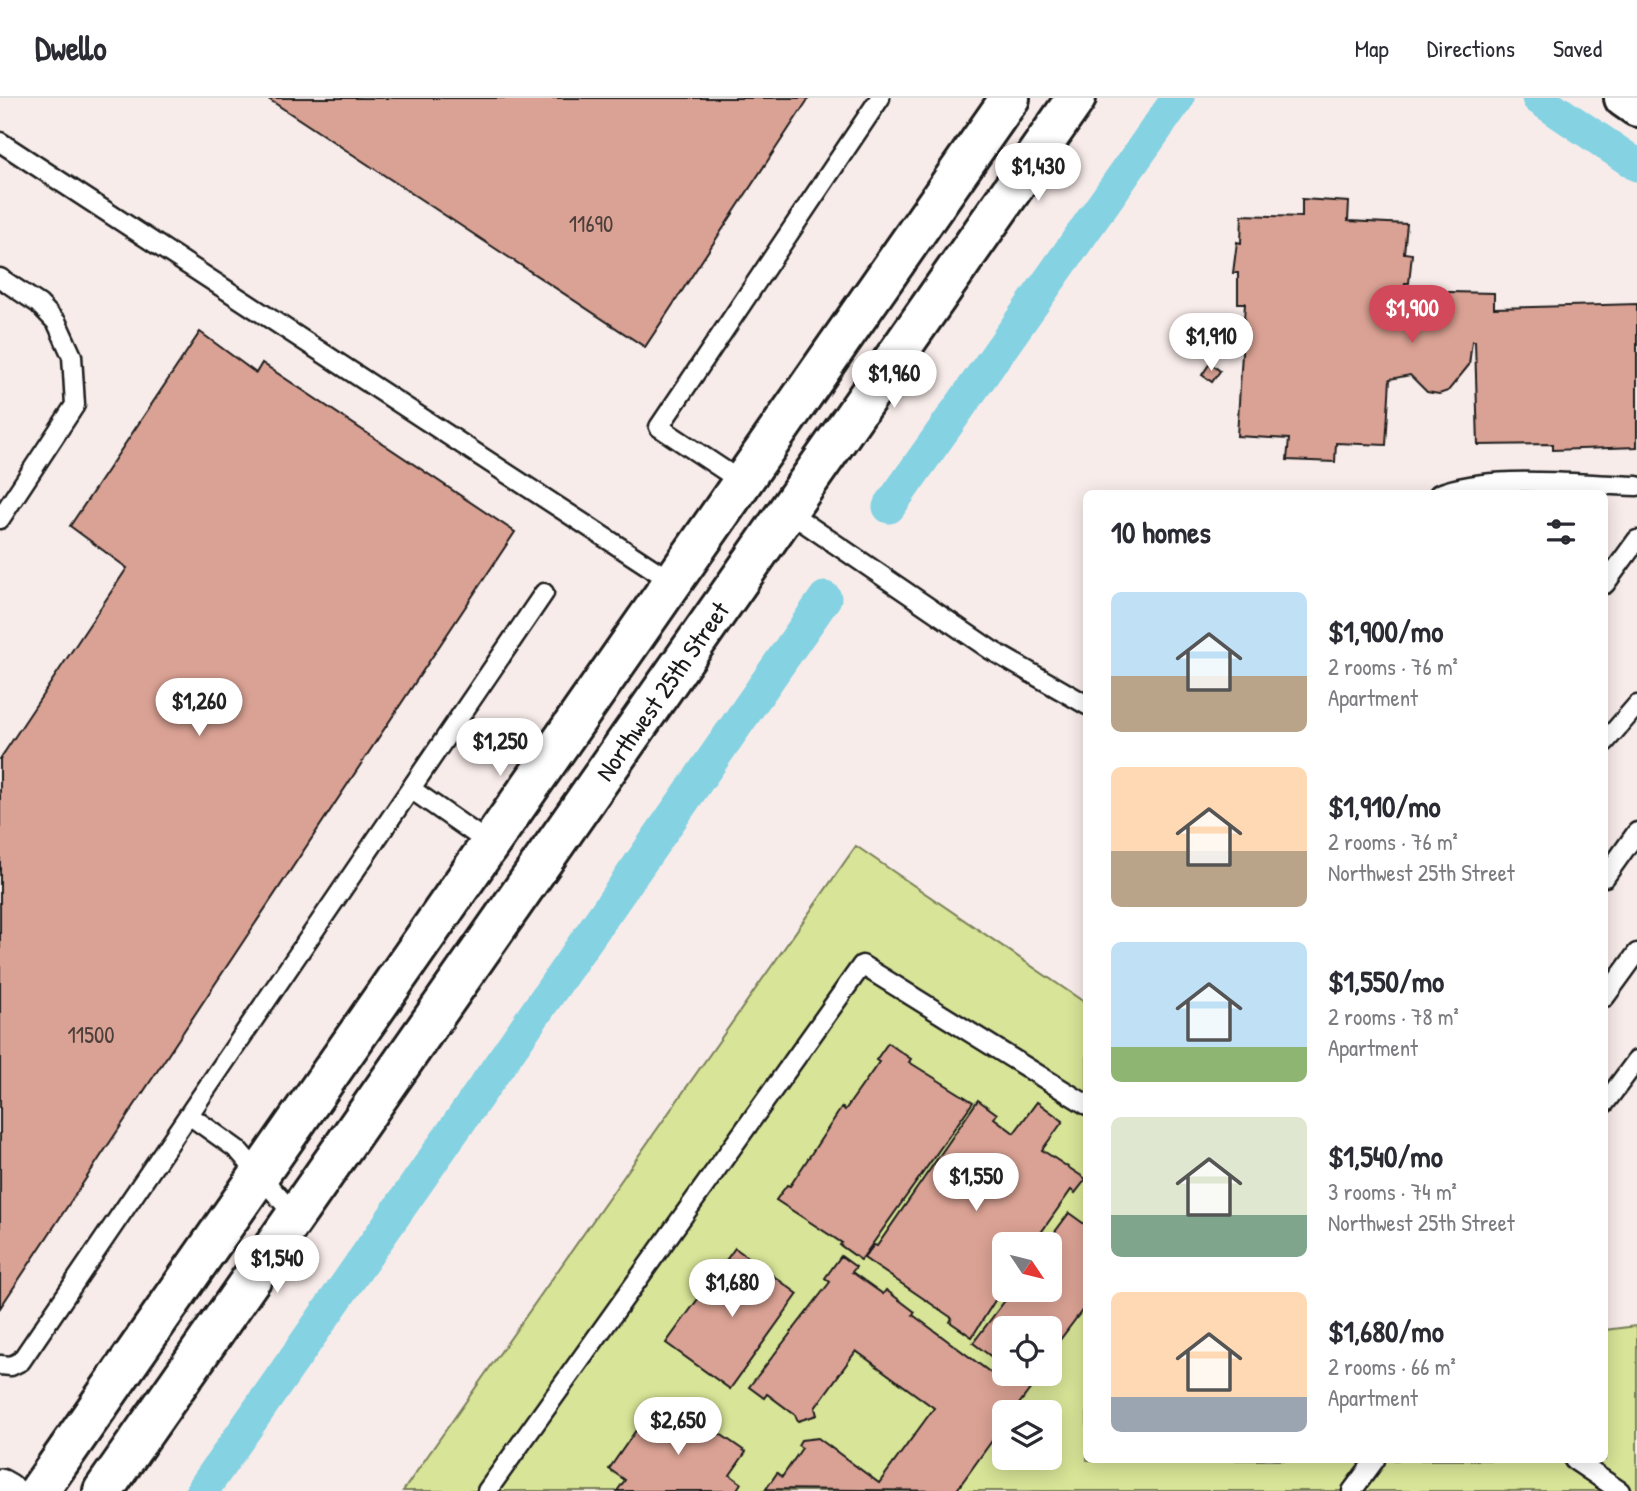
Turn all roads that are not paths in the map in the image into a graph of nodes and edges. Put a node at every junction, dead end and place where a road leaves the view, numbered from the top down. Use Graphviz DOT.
graph roads {
  1 [pos="880,98"];
  2 [pos="1010,98"];
  3 [pos="1076,98"];
  4 [pos="1624,98"];
  5 [pos="1637,107"];
  6 [pos="0,142"];
  7 [pos="0,278"];
  8 [pos="743,482"];
  9 [pos="1637,486"];
  10 [pos="1448,490"];
  11 [pos="787,512"];
  12 [pos="0,519"];
  13 [pos="1637,540"];
  14 [pos="1608,580"];
  15 [pos="673,582"];
  16 [pos="544,593"];
  17 [pos="1083,703"];
  18 [pos="1637,705"];
  19 [pos="1608,739"];
  20 [pos="411,789"];
  21 [pos="1637,832"];
  22 [pos="490,844"];
  23 [pos="1608,873"];
  24 [pos="1637,953"];
  25 [pos="1608,993"];
  26 [pos="1637,1060"];
  27 [pos="1608,1099"];
  28 [pos="1083,1103"];
  29 [pos="189,1115"];
  30 [pos="260,1174"];
  31 [pos="295,1216"];
  32 [pos="0,1365"];
  33 [pos="1373,1463"];
  34 [pos="1578,1463"];
  35 [pos="0,1487"];
  36 [pos="6,1491"];
  37 [pos="39,1491"];
  38 [pos="103,1491"];
  39 [pos="487,1491"];
  40 [pos="1352,1491"];
  41 [pos="1620,1491"];
  1 -- 8 [label="lane"];
  2 -- 8 [label="main road, Northwest 25th Street"];
  3 -- 11 [label="main road, Northwest 25th Street"];
  4 -- 5 [label="main road"];
  6 -- 15 [label="lane"];
  7 -- 12 [label="lane"];
  8 -- 11 [label="main road"];
  8 -- 15 [label="main road, Northwest 25th Street"];
  9 -- 10 [label="lane"];
  11 -- 17 [label="lane"];
  11 -- 31 [label="main road, Northwest 25th Street"];
  13 -- 14 [label="lane"];
  15 -- 22 [label="main road, Northwest 25th Street"];
  16 -- 20 [label="lane"];
  18 -- 19 [label="lane"];
  20 -- 22 [label="lane"];
  20 -- 29 [label="lane"];
  21 -- 23 [label="lane"];
  22 -- 30 [label="main road, Northwest 25th Street"];
  24 -- 25 [label="lane"];
  26 -- 27 [label="lane"];
  28 -- 39 [label="lane"];
  29 -- 30 [label="lane"];
  29 -- 32 [label="lane"];
  30 -- 31 [label="lane"];
  30 -- 37 [label="main road, Northwest 25th Street"];
  31 -- 38 [label="main road, Northwest 25th Street"];
  33 -- 40 [label="lane"];
  34 -- 41 [label="lane"];
  35 -- 36 [label="street"];
}
